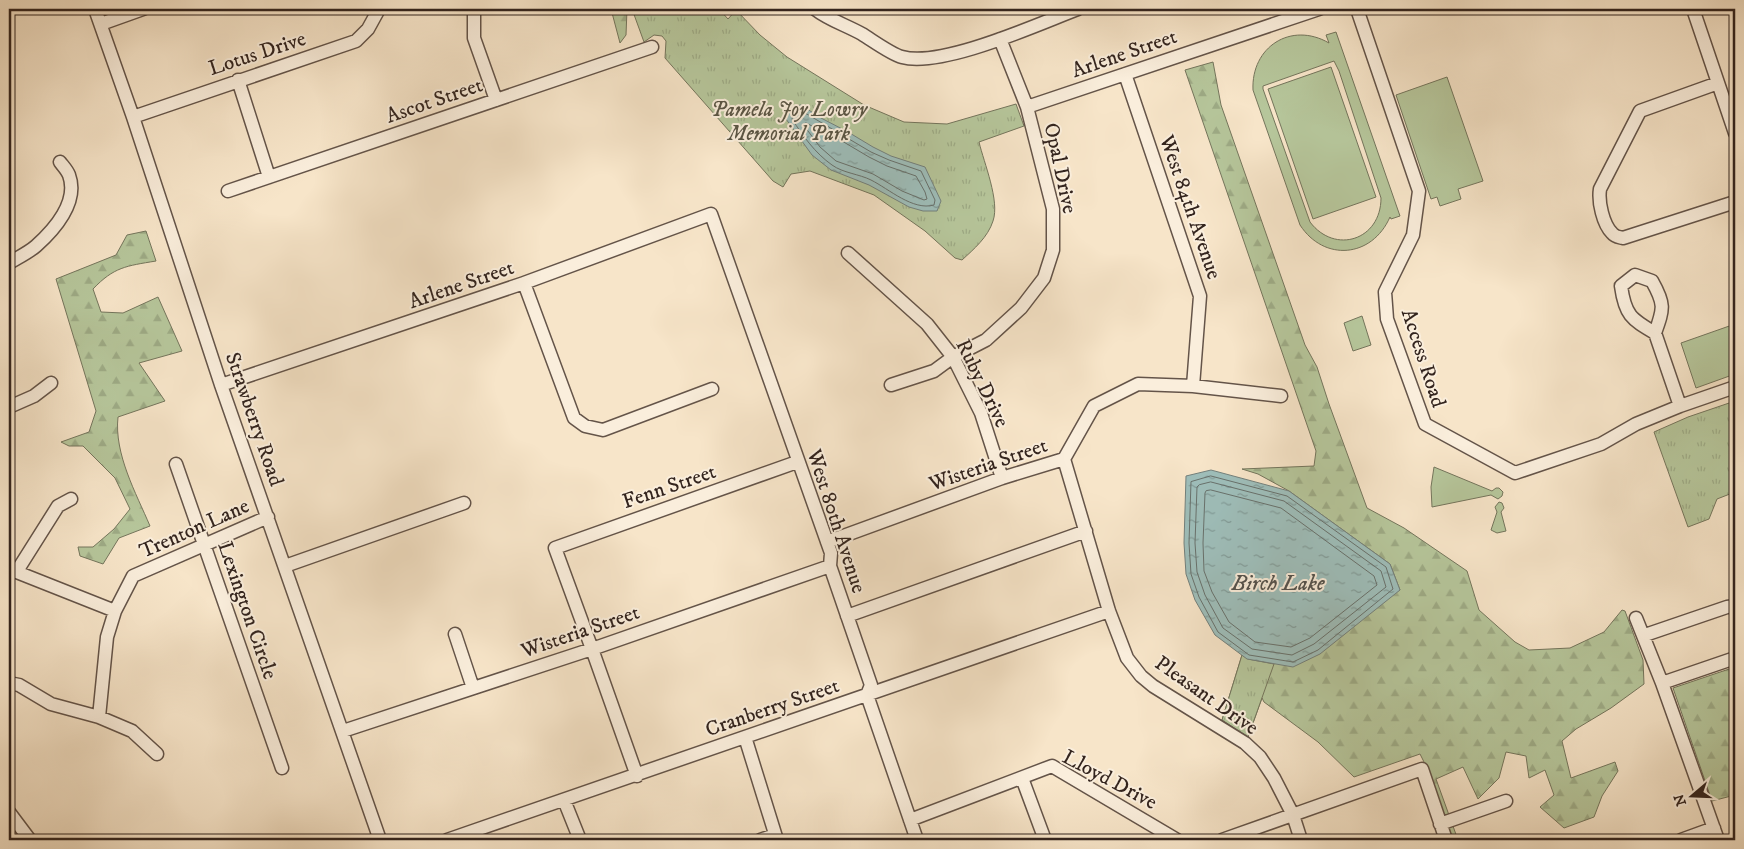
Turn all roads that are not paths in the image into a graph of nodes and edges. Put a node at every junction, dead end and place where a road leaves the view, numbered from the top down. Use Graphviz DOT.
graph roads {
  1 [pos="95,9"];
  2 [pos="144,9"];
  3 [pos="378,9"];
  4 [pos="474,9"];
  5 [pos="815,9"];
  6 [pos="1078,9"];
  7 [pos="1320,9"];
  8 [pos="1357,9"];
  9 [pos="1693,9"];
  10 [pos="101,24"];
  11 [pos="1000,39"];
  12 [pos="652,47"];
  13 [pos="1125,74"];
  14 [pos="238,80"];
  15 [pos="1718,83"];
  16 [pos="496,100"];
  17 [pos="1027,107"];
  18 [pos="133,117"];
  19 [pos="1735,133"];
  20 [pos="60,162"];
  21 [pos="269,177"];
  22 [pos="228,191"];
  23 [pos="1735,202"];
  24 [pos="710,214"];
  25 [pos="848,253"];
  26 [pos="9,263"];
  27 [pos="524,284"];
  28 [pos="1655,333"];
  29 [pos="953,357"];
  30 [pos="51,383"];
  31 [pos="221,385"];
  32 [pos="892,385"];
  33 [pos="1193,386"];
  34 [pos="1735,387"];
  35 [pos="712,389"];
  36 [pos="1281,396"];
  37 [pos="1680,406"];
  38 [pos="9,407"];
  39 [pos="1064,459"];
  40 [pos="798,462"];
  41 [pos="176,464"];
  42 [pos="1002,478"];
  43 [pos="71,499"];
  44 [pos="464,503"];
  45 [pos="268,517"];
  46 [pos="1086,531"];
  47 [pos="827,542"];
  48 [pos="204,546"];
  49 [pos="285,566"];
  50 [pos="830,566"];
  51 [pos="13,570"];
  52 [pos="1735,606"];
  53 [pos="115,611"];
  54 [pos="1109,611"];
  55 [pos="847,616"];
  56 [pos="1636,618"];
  57 [pos="455,634"];
  58 [pos="1644,635"];
  59 [pos="592,648"];
  60 [pos="1735,658"];
  61 [pos="9,683"];
  62 [pos="1662,683"];
  63 [pos="473,688"];
  64 [pos="867,695"];
  65 [pos="98,717"];
  66 [pos="343,731"];
  67 [pos="744,737"];
  68 [pos="158,754"];
  69 [pos="282,768"];
  70 [pos="637,776"];
  71 [pos="1022,778"];
  72 [pos="564,800"];
  73 [pos="1506,801"];
  74 [pos="9,812"];
  75 [pos="1293,815"];
  76 [pos="910,820"];
  77 [pos="1440,824"];
  78 [pos="1716,834"];
  79 [pos="776,837"];
  80 [pos="456,839"];
  81 [pos="30,840"];
  82 [pos="380,840"];
  83 [pos="580,840"];
  84 [pos="760,840"];
  85 [pos="916,840"];
  86 [pos="1045,840"];
  87 [pos="1177,840"];
  88 [pos="1222,840"];
  89 [pos="1301,840"];
  90 [pos="1446,840"];
  91 [pos="1681,840"];
  1 -- 10 [label="street, Strawberry Road"];
  2 -- 10 [label="street"];
  3 -- 14 [label="street, Lotus Drive"];
  4 -- 16 [label="street"];
  5 -- 11 [label="street"];
  6 -- 11 [label="street"];
  7 -- 13 [label="street, Arlene Street"];
  8 -- 37 [label="street, Access Road"];
  9 -- 15 [label="street"];
  10 -- 18 [label="street, Strawberry Road"];
  11 -- 17 [label="street, Opal Drive"];
  12 -- 16 [label="street, Ascot Street"];
  13 -- 17 [label="street, Arlene Street"];
  13 -- 33 [label="street, West 84th Avenue"];
  14 -- 18 [label="street, Lotus Drive"];
  14 -- 21 [label="street"];
  15 -- 19 [label="street"];
  15 -- 23 [label="street"];
  16 -- 21 [label="street, Ascot Street"];
  17 -- 29 [label="street, Opal Drive"];
  18 -- 31 [label="street, Strawberry Road"];
  20 -- 26 [label="street"];
  21 -- 22 [label="street, Ascot Street"];
  24 -- 27 [label="street, Arlene Street"];
  24 -- 40 [label="street, West 80th Avenue"];
  25 -- 29 [label="street, Ruby Drive"];
  27 -- 31 [label="street, Arlene Street"];
  27 -- 35 [label="street"];
  28 -- 37 [label="street"];
  29 -- 32 [label="street, Opal Drive"];
  29 -- 42 [label="street, Ruby Drive"];
  30 -- 38 [label="street"];
  31 -- 45 [label="street, Strawberry Road"];
  33 -- 36 [label="street, Wisteria Street"];
  33 -- 39 [label="street, Wisteria Street"];
  34 -- 37 [label="street"];
  39 -- 42 [label="street, Wisteria Street"];
  39 -- 46 [label="street, Pleasant Drive"];
  40 -- 47 [label="street, West 80th Avenue"];
  40 -- 59 [label="street, Fenn Street"];
  41 -- 48 [label="street, Lexington Circle"];
  42 -- 47 [label="street, Wisteria Street"];
  43 -- 51 [label="street"];
  44 -- 49 [label="street"];
  45 -- 48 [label="street, Trenton Lane"];
  45 -- 49 [label="street, Strawberry Road"];
  46 -- 54 [label="street, Pleasant Drive"];
  46 -- 55 [label="street"];
  47 -- 50 [label="street, West 80th Avenue"];
  48 -- 53 [label="street, Trenton Lane"];
  48 -- 69 [label="street, Lexington Circle"];
  49 -- 66 [label="street, Strawberry Road"];
  50 -- 55 [label="street, West 80th Avenue"];
  50 -- 59 [label="street, Wisteria Street"];
  51 -- 53 [label="street"];
  52 -- 58 [label="street"];
  53 -- 65 [label="street, Trenton Lane"];
  54 -- 64 [label="street, Cranberry Street"];
  54 -- 75 [label="street, Pleasant Drive"];
  55 -- 64 [label="street, West 80th Avenue"];
  56 -- 58 [label="street"];
  57 -- 63 [label="street"];
  58 -- 62 [label="street"];
  59 -- 63 [label="street, Wisteria Street"];
  59 -- 70 [label="street"];
  60 -- 62 [label="street"];
  61 -- 65 [label="street"];
  62 -- 78 [label="street"];
  63 -- 66 [label="street, Wisteria Street"];
  64 -- 67 [label="street, Cranberry Street"];
  64 -- 76 [label="street, West 80th Avenue"];
  65 -- 68 [label="street"];
  66 -- 82 [label="street, Strawberry Road"];
  67 -- 70 [label="street, Cranberry Street"];
  67 -- 79 [label="street"];
  70 -- 72 [label="street, Cranberry Street"];
  71 -- 76 [label="street, Lloyd Drive"];
  71 -- 86 [label="street"];
  71 -- 87 [label="street, Lloyd Drive"];
  72 -- 80 [label="street, Cranberry Street"];
  72 -- 83 [label="street"];
  73 -- 77 [label="street"];
  74 -- 81 [label="street"];
  75 -- 77 [label="street"];
  75 -- 88 [label="street"];
  75 -- 89 [label="street, Pleasant Drive"];
  76 -- 85 [label="street, West 80th Avenue"];
  77 -- 90 [label="street"];
  78 -- 91 [label="street"];
  79 -- 84 [label="street"];
}
